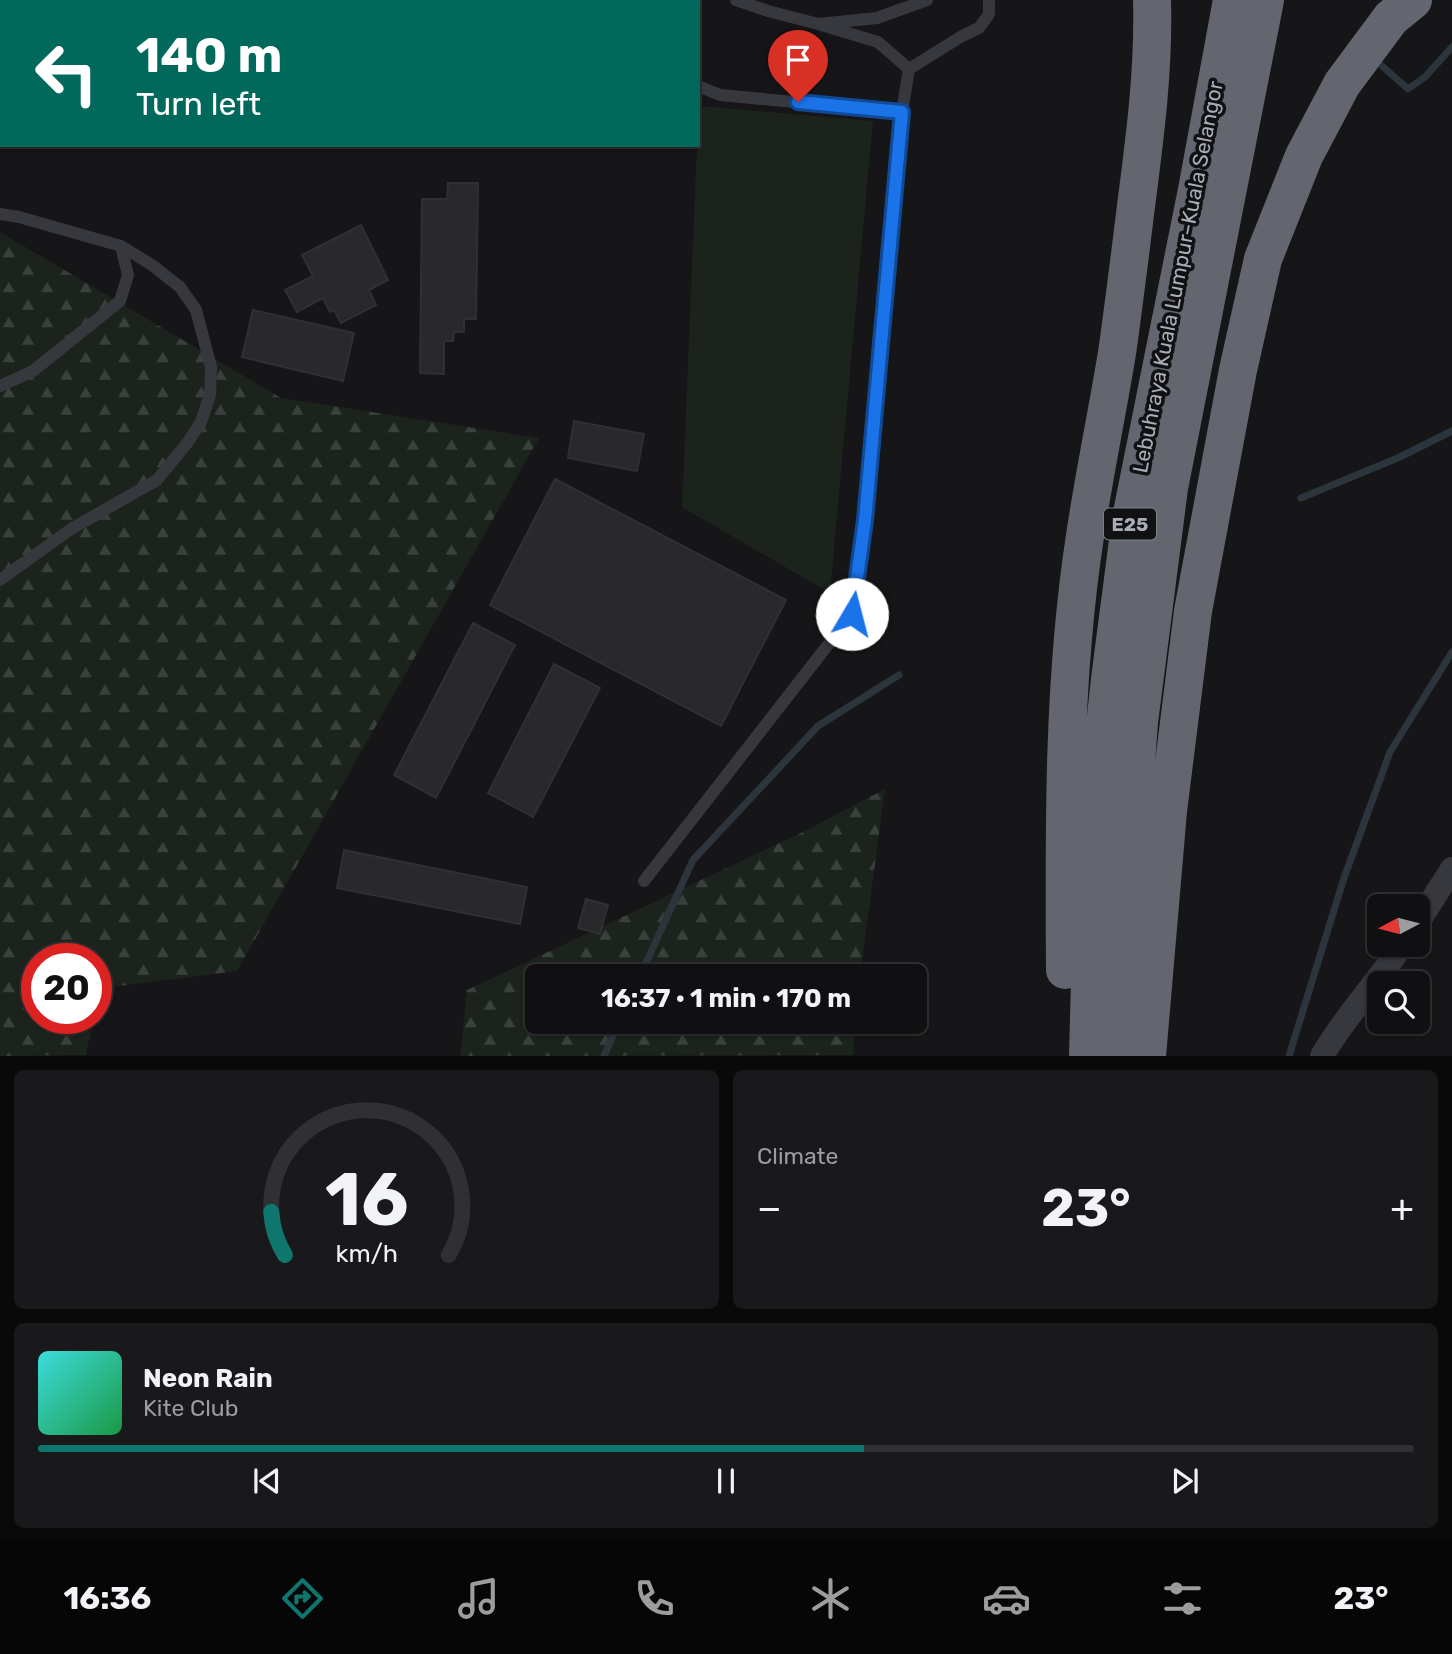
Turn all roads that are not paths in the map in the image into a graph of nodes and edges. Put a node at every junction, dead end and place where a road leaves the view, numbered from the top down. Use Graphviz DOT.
graph roads {
  1 [pos="736,0"];
  2 [pos="927,0"];
  3 [pos="989,0"];
  4 [pos="1152,0"];
  5 [pos="1232,0"];
  6 [pos="1265,0"];
  7 [pos="1413,0"];
  8 [pos="818,24"];
  9 [pos="909,69"];
  10 [pos="700,87"];
  11 [pos="902,112"];
  12 [pos="0,214"];
  13 [pos="121,246"];
  14 [pos="0,386"];
  15 [pos="0,580"];
  16 [pos="1452,869"];
  17 [pos="644,881"];
  18 [pos="1430,903"];
  19 [pos="1394,957"];
  20 [pos="1072,1055"];
  21 [pos="1088,1055"];
  22 [pos="1120,1055"];
  23 [pos="1147,1055"];
  24 [pos="1322,1055"];
  1 -- 8 [label="lane"];
  2 -- 8 [label="lane"];
  3 -- 9 [label="lane"];
  4 -- 20 [label="highway"];
  5 -- 21 [label="highway, Lebuhraya Kuala Lumpur–Kuala Selangor / E25"];
  6 -- 22 [label="highway, Lebuhraya Kuala Lumpur–Kuala Selangor / E25"];
  7 -- 23 [label="highway"];
  8 -- 9 [label="lane"];
  9 -- 11 [label="lane"];
  10 -- 11 [label="lane"];
  11 -- 17 [label="lane"];
  12 -- 13 [label="lane"];
  13 -- 14 [label="lane"];
  13 -- 15 [label="lane"];
  16 -- 18 [label="street"];
  19 -- 24 [label="street"];
}
